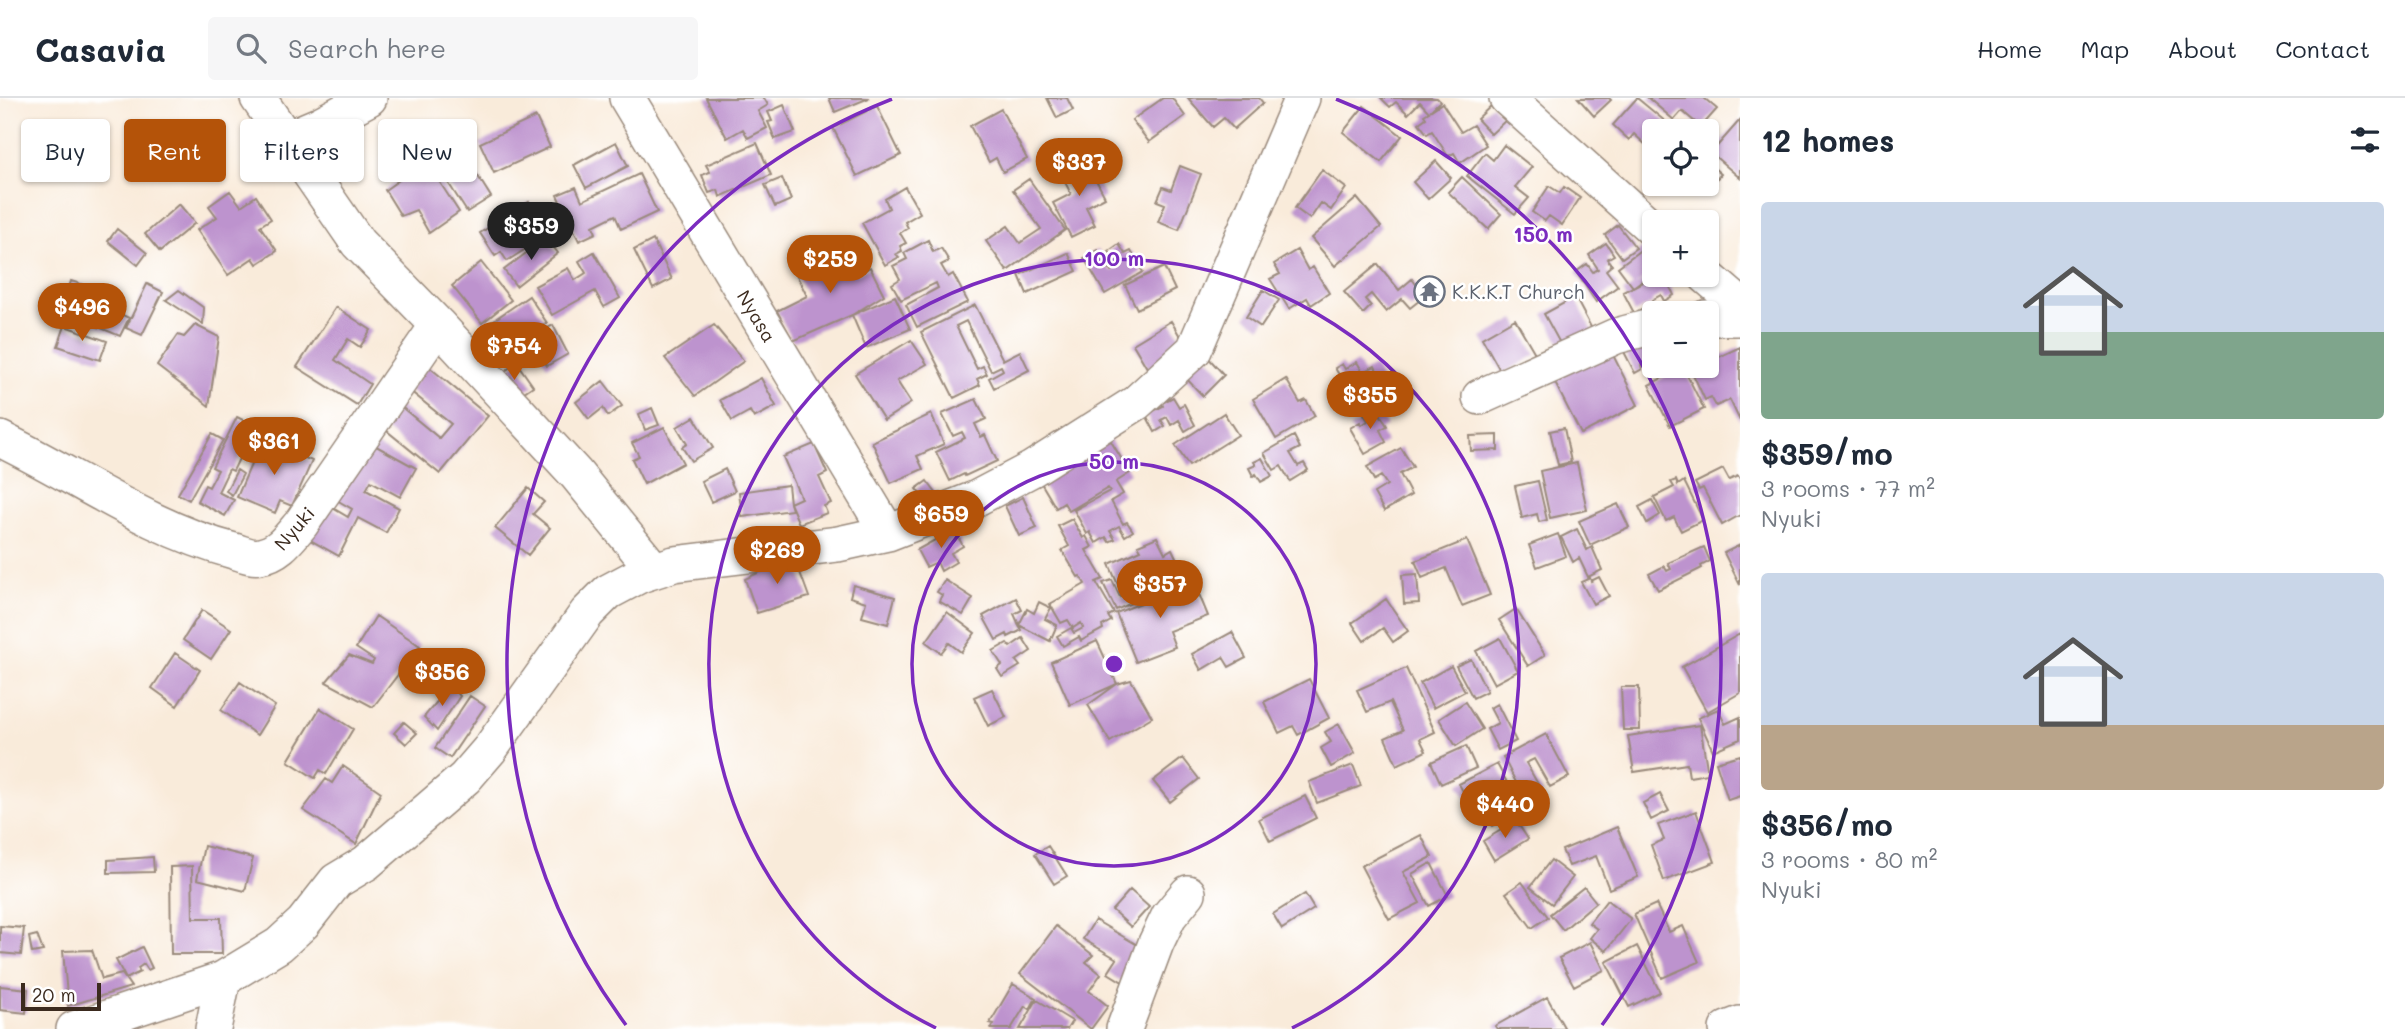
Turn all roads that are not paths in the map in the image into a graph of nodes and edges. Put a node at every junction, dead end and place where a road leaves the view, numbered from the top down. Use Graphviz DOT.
graph roads {
  1 [pos="258,98"];
  2 [pos="369,98"];
  3 [pos="627,98"];
  4 [pos="1303,98"];
  5 [pos="1527,105"];
  6 [pos="272,119"];
  7 [pos="330,119"];
  8 [pos="316,182"];
  9 [pos="1642,218"];
  10 [pos="1719,287"];
  11 [pos="1740,305"];
  12 [pos="1719,318"];
  13 [pos="1740,318"];
  14 [pos="438,325"];
  15 [pos="1642,329"];
  16 [pos="1480,397"];
  17 [pos="0,439"];
  18 [pos="888,533"];
  19 [pos="654,570"];
  20 [pos="1188,892"];
  21 [pos="223,979"];
  22 [pos="1740,1024"];
  23 [pos="74,1029"];
  24 [pos="213,1029"];
  25 [pos="1124,1029"];
  26 [pos="1727,1029"];
  1 -- 6 [label="street"];
  2 -- 7 [label="street"];
  3 -- 18 [label="street, Nyasa"];
  4 -- 18 [label="street"];
  5 -- 9 [label="street"];
  8 -- 14 [label="street"];
  10 -- 11 [label="street"];
  12 -- 13 [label="street"];
  14 -- 17 [label="street, Nyuki"];
  14 -- 19 [label="street"];
  15 -- 16 [label="street"];
  18 -- 19 [label="street"];
  19 -- 21 [label="street"];
  20 -- 25 [label="street"];
  21 -- 23 [label="street"];
  21 -- 24 [label="street"];
  22 -- 26 [label="street"];
}
